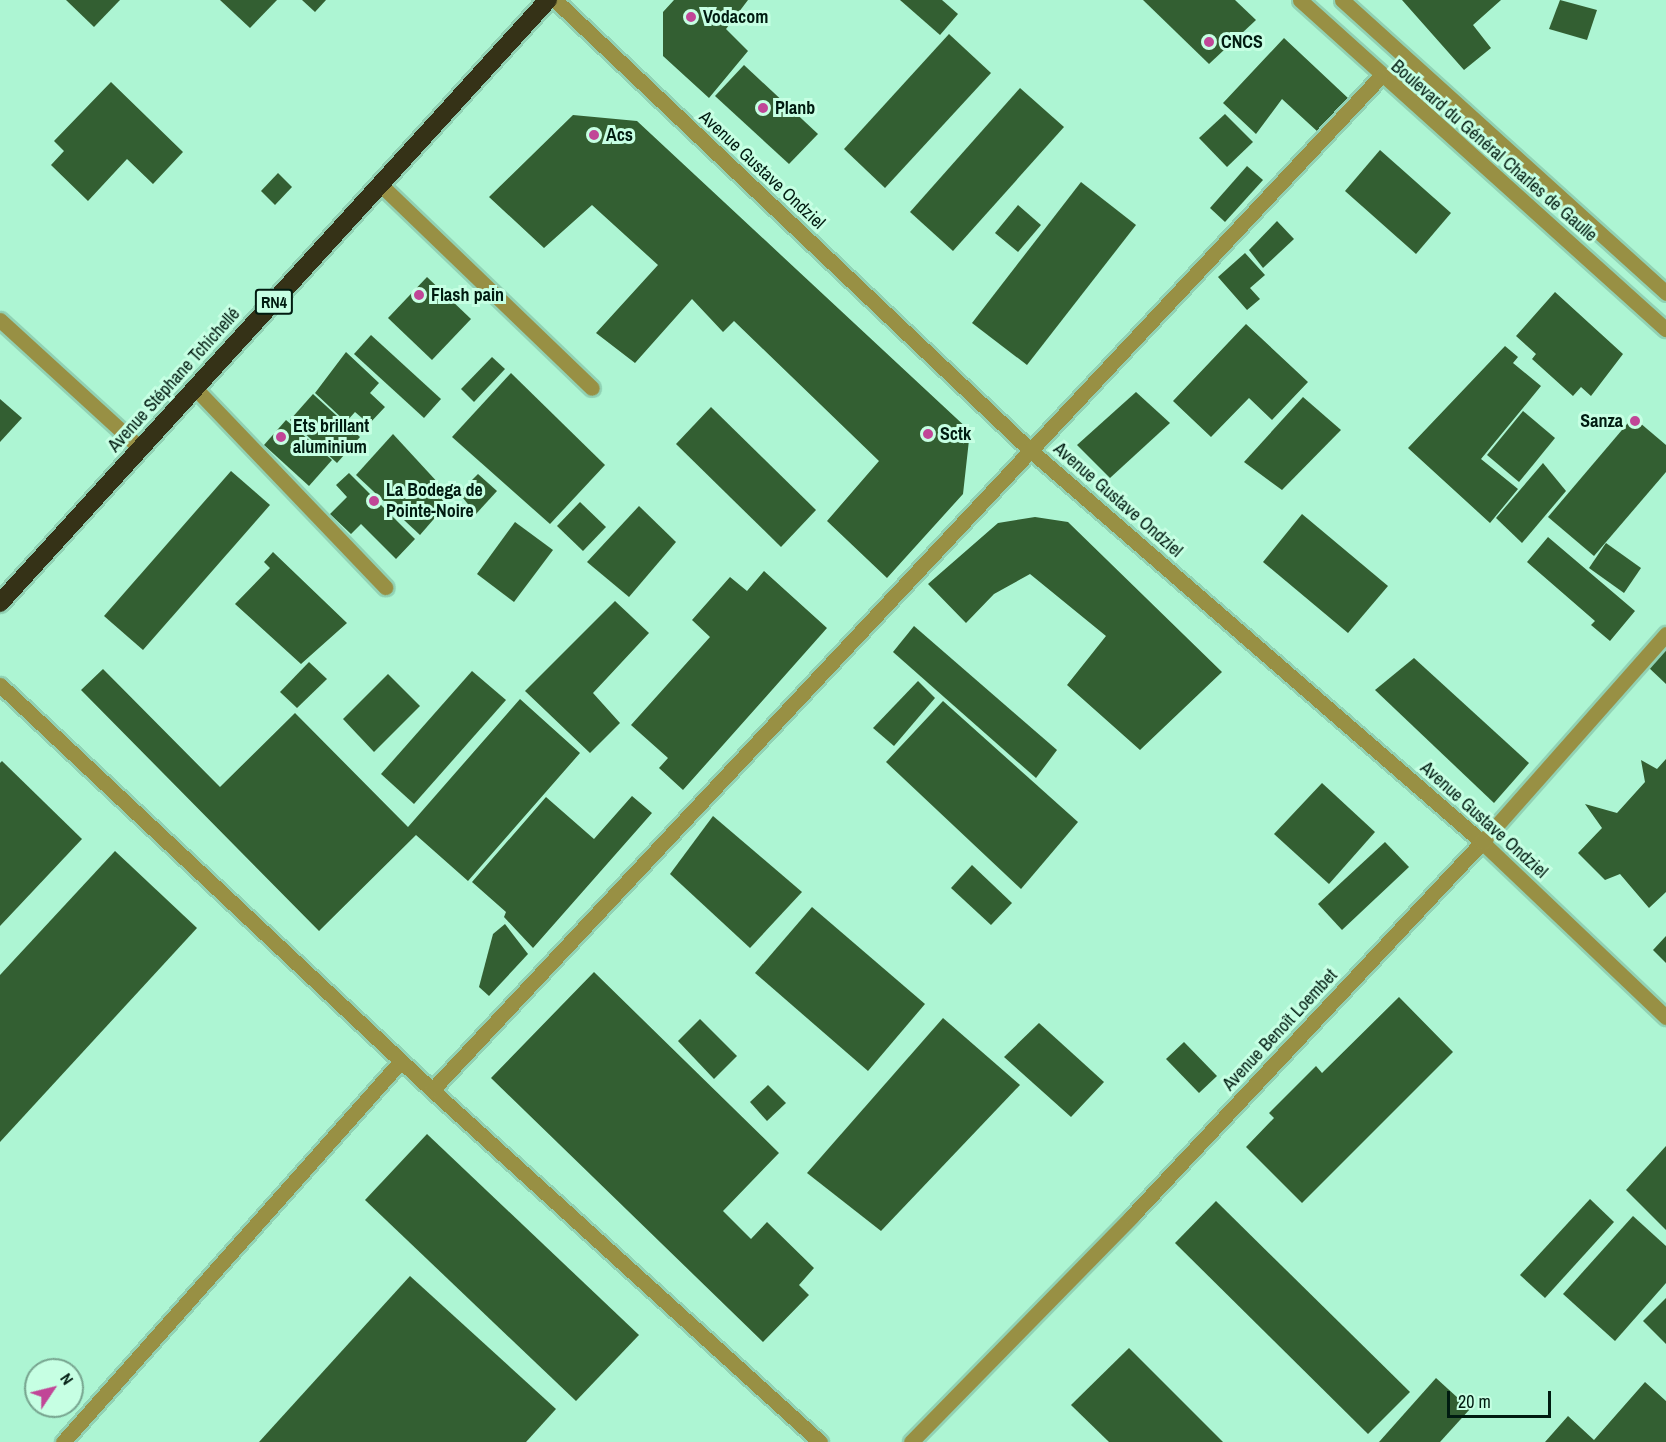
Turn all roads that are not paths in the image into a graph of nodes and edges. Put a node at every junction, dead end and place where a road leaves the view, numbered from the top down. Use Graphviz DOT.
graph roads {
  1 [pos="548,0"];
  2 [pos="555,0"];
  3 [pos="1300,0"];
  4 [pos="1342,0"];
  5 [pos="1380,77"];
  6 [pos="382,186"];
  7 [pos="1666,293"];
  8 [pos="0,320"];
  9 [pos="1666,329"];
  10 [pos="194,387"];
  11 [pos="592,388"];
  12 [pos="140,448"];
  13 [pos="1030,450"];
  14 [pos="385,587"];
  15 [pos="0,603"];
  16 [pos="1666,634"];
  17 [pos="0,685"];
  18 [pos="1482,842"];
  19 [pos="1666,1017"];
  20 [pos="401,1061"];
  21 [pos="432,1090"];
  22 [pos="63,1442"];
  23 [pos="820,1442"];
  24 [pos="911,1442"];
  1 -- 6 [label="highway, Avenue Stéphane Tchichellé / RN4"];
  2 -- 13 [label="street, Avenue Gustave Ondziel"];
  3 -- 5 [label="street, Boulevard du Général Charles de Gaulle"];
  4 -- 7 [label="street, Boulevard du Général Charles de Gaulle"];
  5 -- 9 [label="street, Boulevard du Général Charles de Gaulle"];
  5 -- 13 [label="street"];
  6 -- 10 [label="highway, Avenue Stéphane Tchichellé / RN4"];
  6 -- 11 [label="street"];
  8 -- 12 [label="street"];
  10 -- 12 [label="highway, Avenue Stéphane Tchichellé / RN4"];
  10 -- 14 [label="street"];
  12 -- 15 [label="highway, Avenue Stéphane Tchichellé / RN4"];
  13 -- 18 [label="street, Avenue Gustave Ondziel"];
  13 -- 21 [label="street"];
  16 -- 18 [label="street, Avenue Benoît Loembet"];
  17 -- 20 [label="street"];
  18 -- 19 [label="street, Avenue Gustave Ondziel"];
  18 -- 24 [label="street, Avenue Benoît Loembet"];
  20 -- 21 [label="street"];
  20 -- 22 [label="street"];
  21 -- 23 [label="street"];
}
